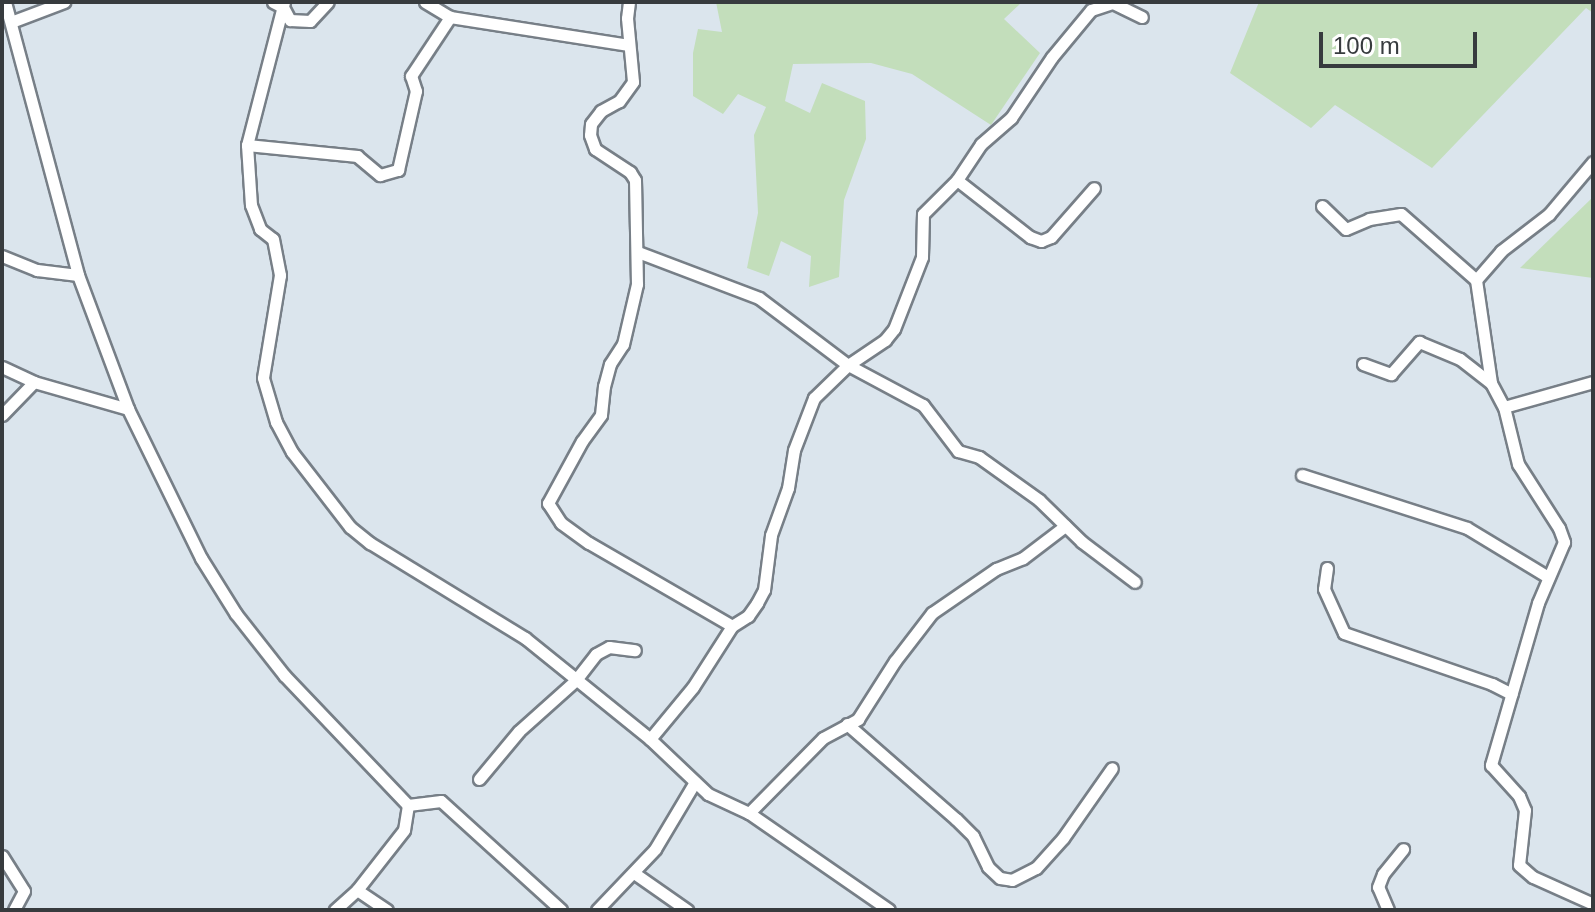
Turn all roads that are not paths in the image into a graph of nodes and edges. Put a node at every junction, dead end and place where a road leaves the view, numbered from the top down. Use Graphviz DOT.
graph roads {
  1 [pos="5,2"];
  2 [pos="64,2"];
  3 [pos="328,2"];
  4 [pos="425,2"];
  5 [pos="629,2"];
  6 [pos="283,3"];
  7 [pos="450,17"];
  8 [pos="1142,17"];
  9 [pos="11,22"];
  10 [pos="629,45"];
  11 [pos="247,145"];
  12 [pos="1593,162"];
  13 [pos="957,180"];
  14 [pos="1094,188"];
  15 [pos="1322,206"];
  16 [pos="638,252"];
  17 [pos="2,256"];
  18 [pos="78,275"];
  19 [pos="1476,280"];
  20 [pos="1363,364"];
  21 [pos="848,365"];
  22 [pos="2,367"];
  23 [pos="34,382"];
  24 [pos="1593,382"];
  25 [pos="1491,383"];
  26 [pos="1504,407"];
  27 [pos="128,409"];
  28 [pos="2,415"];
  29 [pos="1302,475"];
  30 [pos="1065,526"];
  31 [pos="1327,568"];
  32 [pos="1548,577"];
  33 [pos="1135,582"];
  34 [pos="732,626"];
  35 [pos="635,650"];
  36 [pos="575,681"];
  37 [pos="1512,694"];
  38 [pos="847,724"];
  39 [pos="650,739"];
  40 [pos="1112,768"];
  41 [pos="479,779"];
  42 [pos="695,782"];
  43 [pos="408,805"];
  44 [pos="749,813"];
  45 [pos="1403,849"];
  46 [pos="2,856"];
  47 [pos="634,873"];
  48 [pos="357,890"];
  49 [pos="1593,904"];
  50 [pos="14,910"];
  51 [pos="335,910"];
  52 [pos="387,910"];
  53 [pos="561,910"];
  54 [pos="597,910"];
  55 [pos="687,910"];
  56 [pos="889,910"];
  57 [pos="1388,910"];
  1 -- 9 [label="street"];
  2 -- 9 [label="street"];
  3 -- 6 [label="street"];
  4 -- 7 [label="street"];
  5 -- 10 [label="street"];
  6 -- 11 [label="street"];
  7 -- 10 [label="street"];
  7 -- 11 [label="street"];
  8 -- 13 [label="street"];
  9 -- 18 [label="street"];
  10 -- 16 [label="street"];
  11 -- 36 [label="street"];
  12 -- 19 [label="street"];
  13 -- 14 [label="street"];
  13 -- 21 [label="street"];
  15 -- 19 [label="street"];
  16 -- 21 [label="street"];
  16 -- 34 [label="street"];
  17 -- 18 [label="street"];
  18 -- 27 [label="street"];
  19 -- 25 [label="street"];
  20 -- 25 [label="street"];
  21 -- 30 [label="street"];
  21 -- 34 [label="street"];
  22 -- 23 [label="street"];
  23 -- 27 [label="street"];
  23 -- 28 [label="street"];
  24 -- 26 [label="street"];
  25 -- 26 [label="street"];
  26 -- 32 [label="street"];
  27 -- 43 [label="street"];
  29 -- 32 [label="street"];
  30 -- 33 [label="street"];
  30 -- 38 [label="street"];
  31 -- 37 [label="street"];
  32 -- 37 [label="street"];
  34 -- 39 [label="street"];
  35 -- 36 [label="street"];
  36 -- 39 [label="street"];
  36 -- 41 [label="street"];
  37 -- 49 [label="street"];
  38 -- 40 [label="street"];
  38 -- 44 [label="street"];
  39 -- 42 [label="street"];
  42 -- 44 [label="street"];
  42 -- 47 [label="street"];
  43 -- 48 [label="street"];
  43 -- 53 [label="street"];
  44 -- 56 [label="street"];
  45 -- 57 [label="street"];
  46 -- 50 [label="street"];
  47 -- 54 [label="street"];
  47 -- 55 [label="street"];
  48 -- 51 [label="street"];
  48 -- 52 [label="street"];
}
